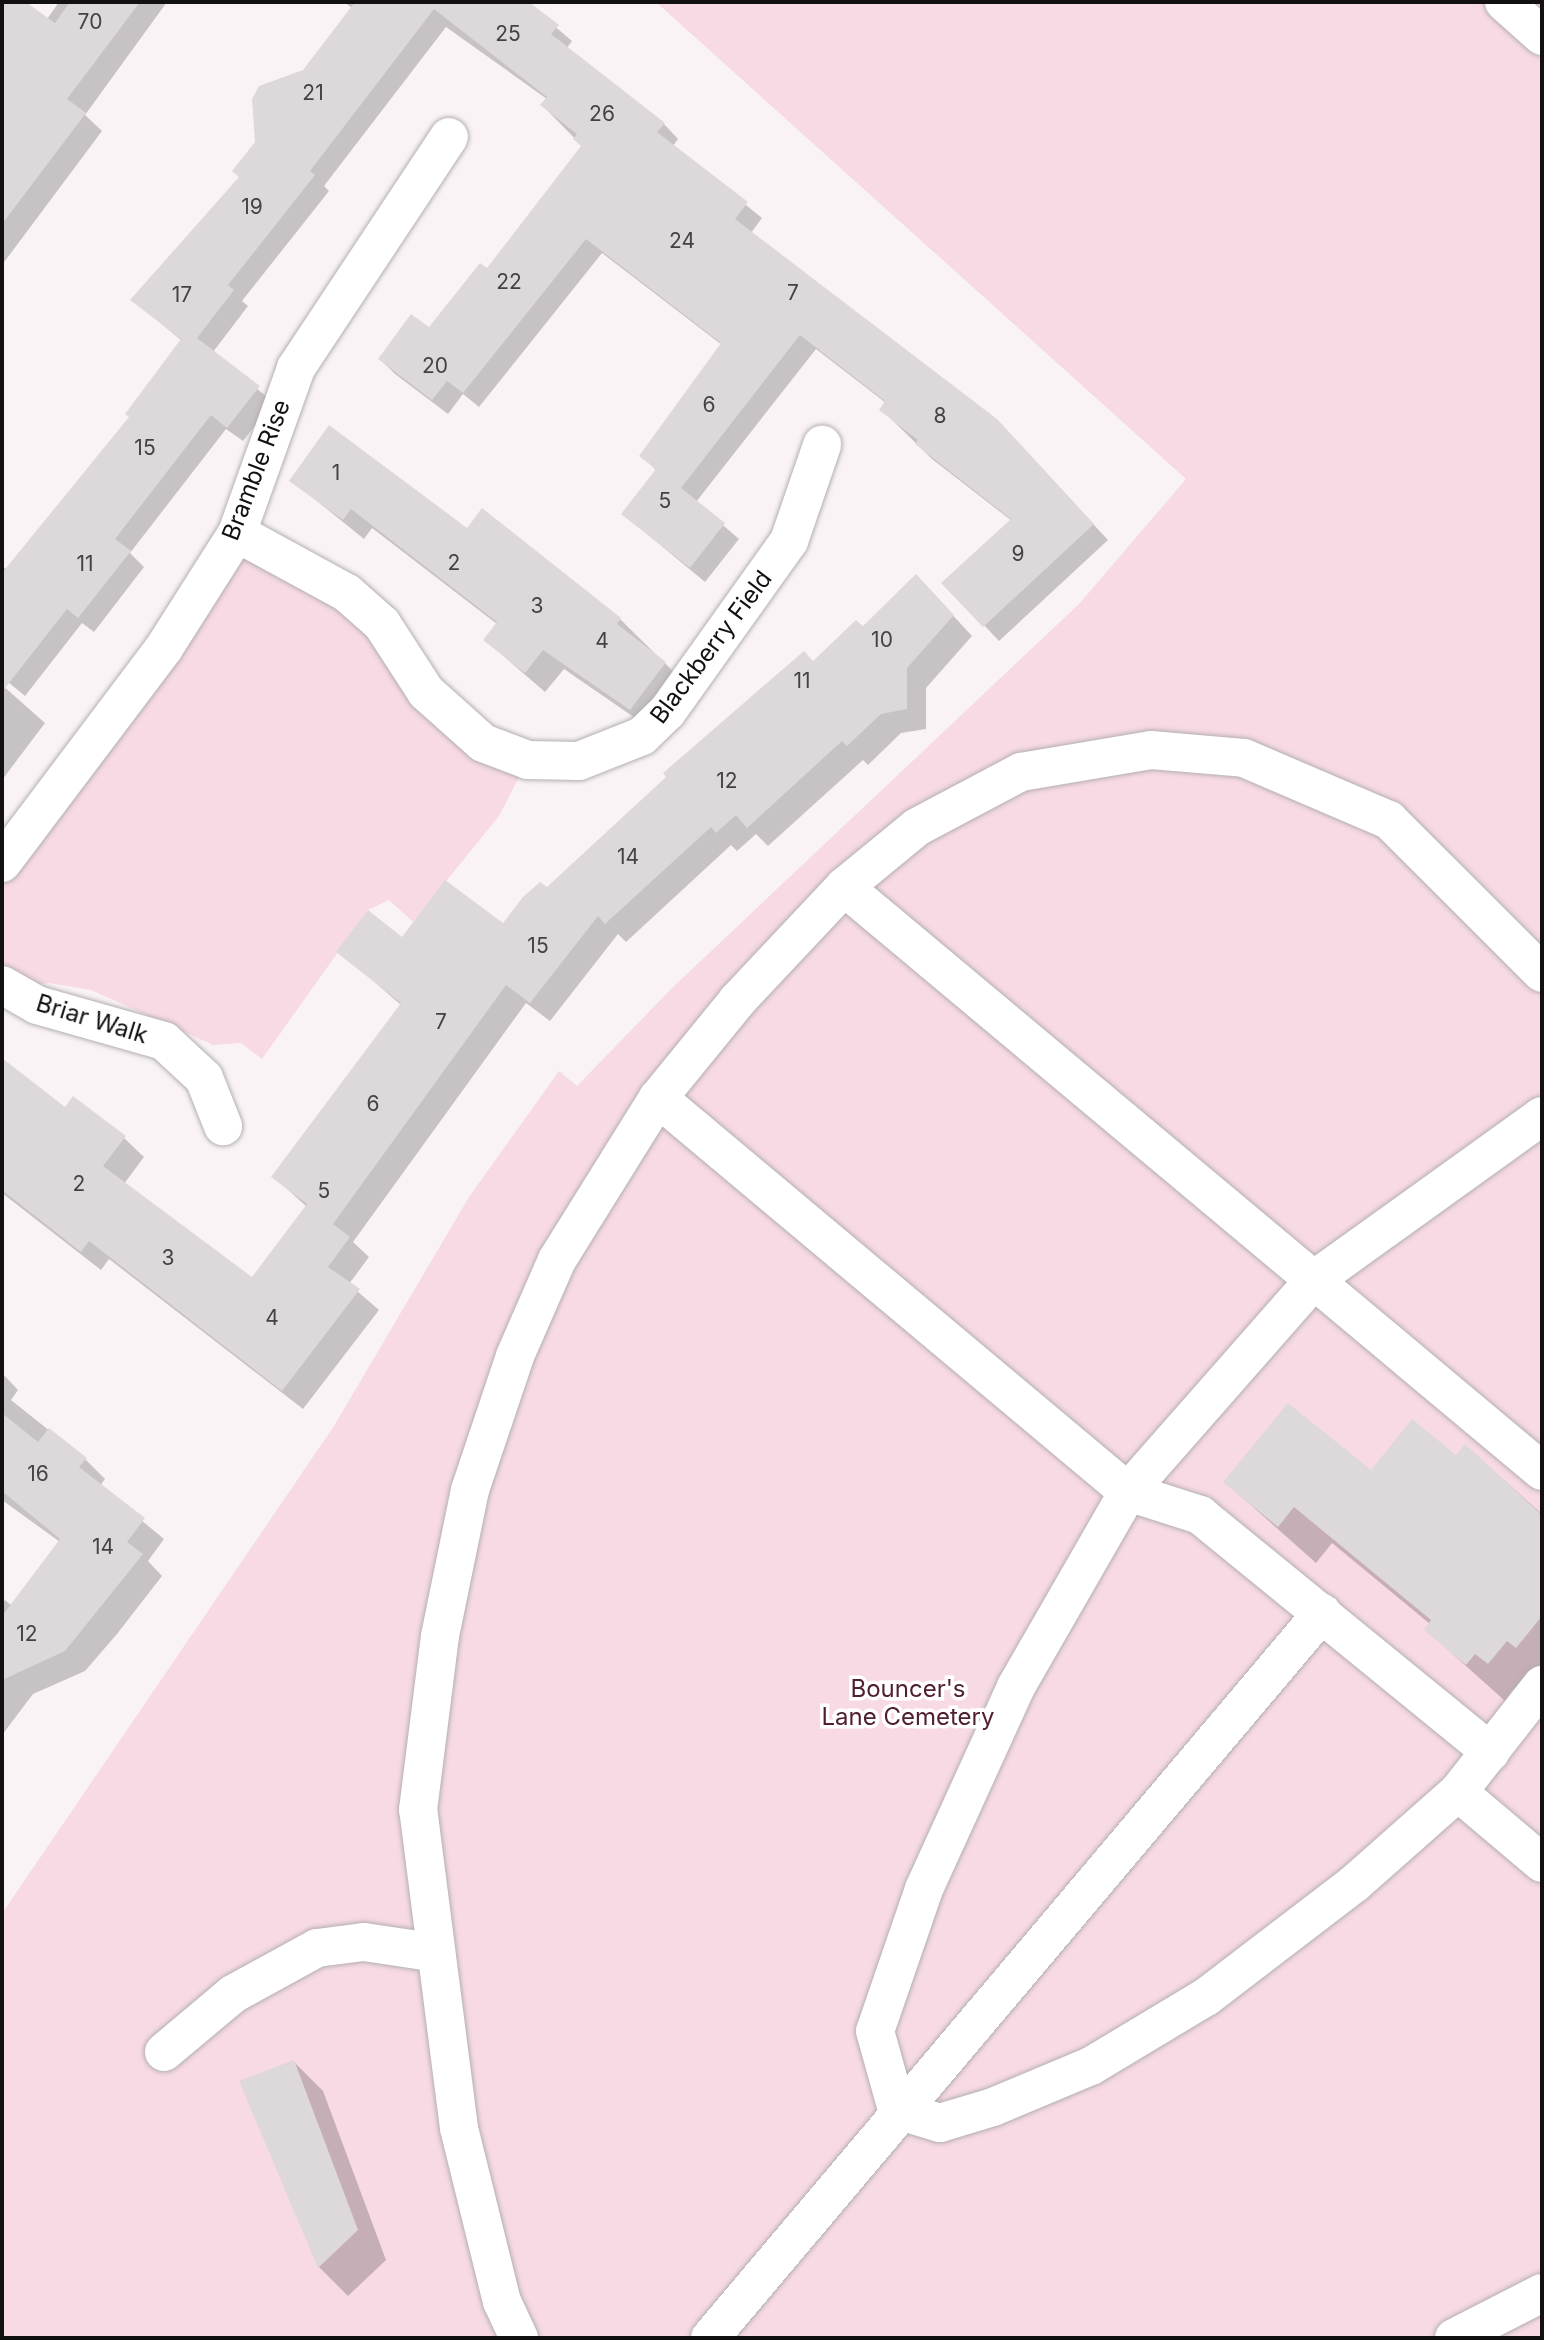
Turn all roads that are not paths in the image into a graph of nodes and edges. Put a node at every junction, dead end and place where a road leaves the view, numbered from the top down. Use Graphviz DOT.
graph roads {
  1 [pos="1504,2"];
  2 [pos="1542,36"];
  3 [pos="449,137"];
  4 [pos="822,445"];
  5 [pos="237,533"];
  6 [pos="2,863"];
  7 [pos="844,887"];
  8 [pos="1542,973"];
  9 [pos="2,985"];
  10 [pos="659,1098"];
  11 [pos="1542,1116"];
  12 [pos="223,1126"];
  13 [pos="1314,1280"];
  14 [pos="1542,1471"];
  15 [pos="1128,1493"];
  16 [pos="1322,1613"];
  17 [pos="1542,1685"];
  18 [pos="1490,1752"];
  19 [pos="1458,1792"];
  20 [pos="1542,1863"];
  21 [pos="432,1952"];
  22 [pos="164,2052"];
  23 [pos="897,2110"];
  24 [pos="1542,2293"];
  25 [pos="519,2338"];
  26 [pos="710,2338"];
  27 [pos="1454,2338"];
  1 -- 2 [label="street"];
  3 -- 5 [label="street, Bramble Rise"];
  4 -- 5 [label="street, Blackberry Field"];
  5 -- 6 [label="street, Bramble Rise"];
  7 -- 8 [label="street"];
  7 -- 10 [label="street"];
  7 -- 13 [label="street"];
  9 -- 12 [label="street, Briar Walk"];
  10 -- 15 [label="street"];
  10 -- 21 [label="street"];
  11 -- 13 [label="street"];
  13 -- 14 [label="street"];
  13 -- 15 [label="street"];
  15 -- 16 [label="street"];
  15 -- 23 [label="street"];
  16 -- 18 [label="street"];
  16 -- 23 [label="street"];
  17 -- 18 [label="street"];
  18 -- 19 [label="street"];
  19 -- 20 [label="street"];
  19 -- 23 [label="street"];
  21 -- 22 [label="street"];
  21 -- 25 [label="street"];
  23 -- 26 [label="street"];
  24 -- 27 [label="street"];
}
